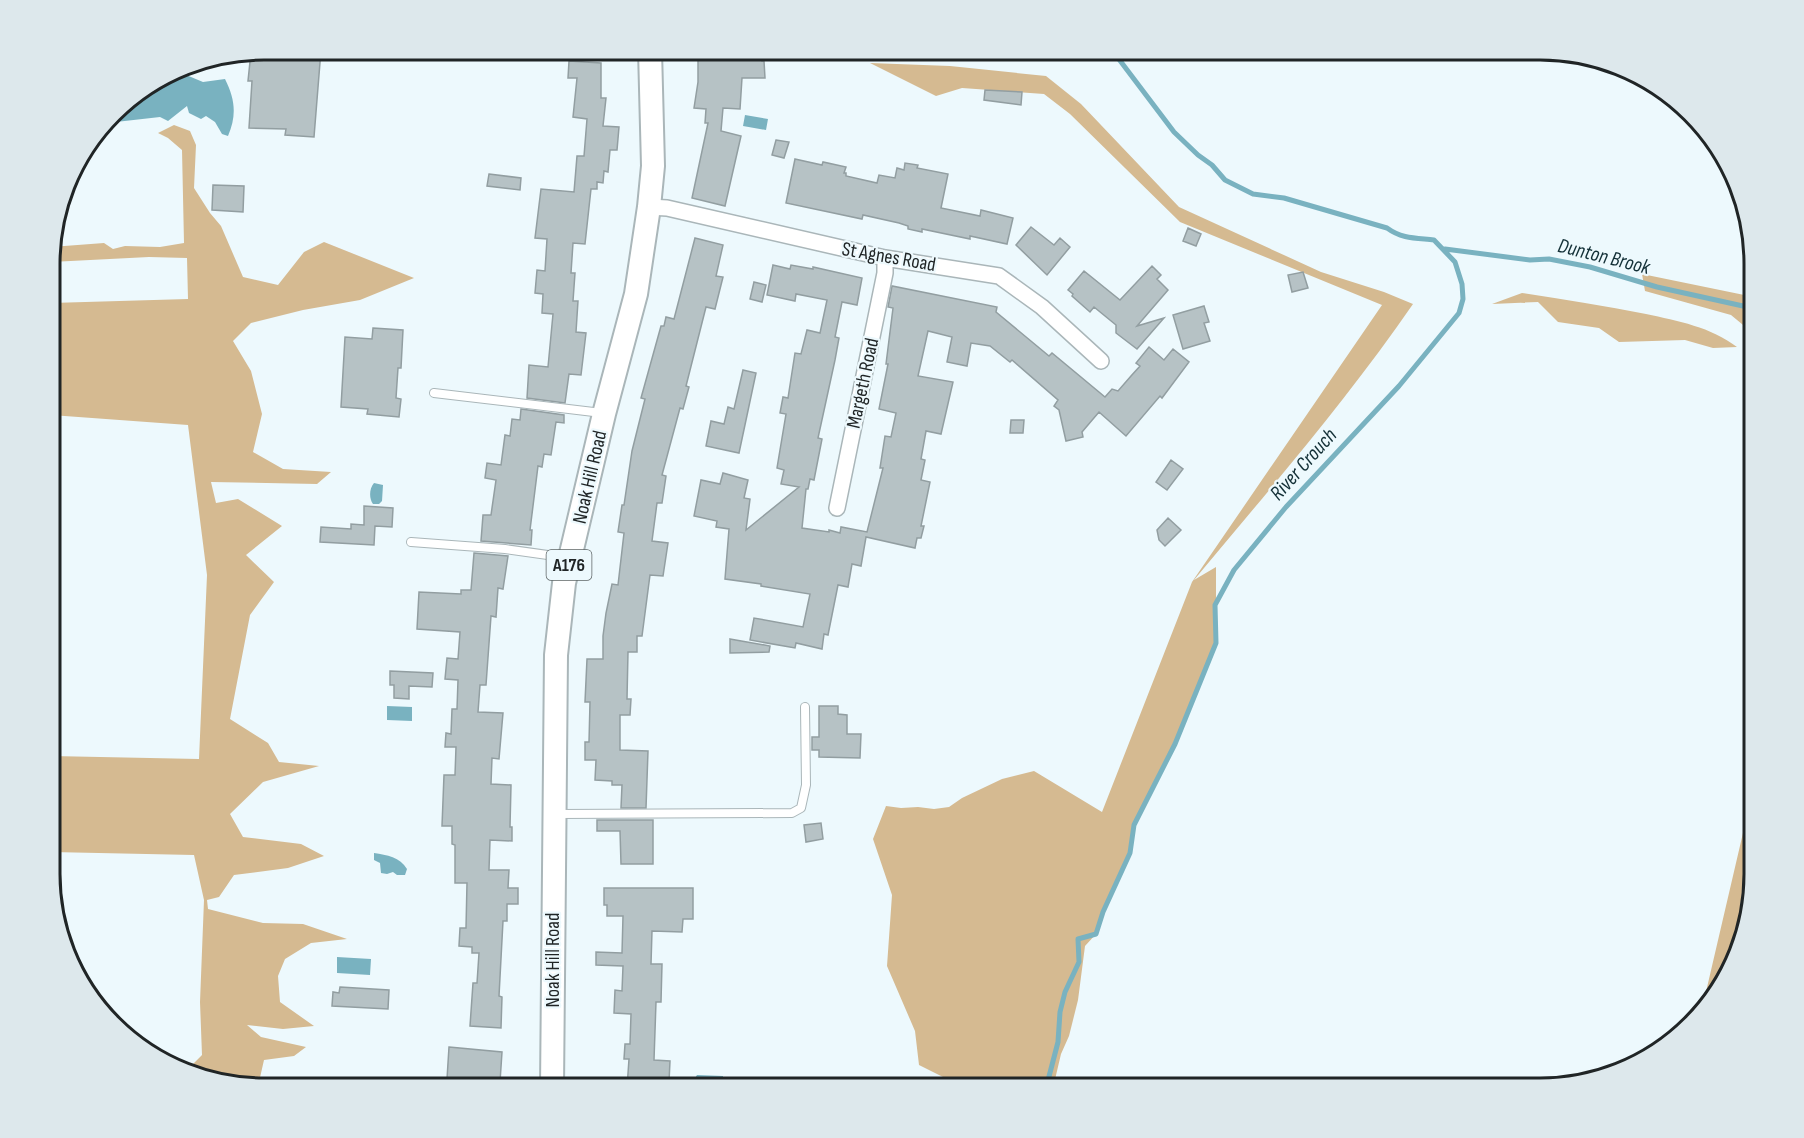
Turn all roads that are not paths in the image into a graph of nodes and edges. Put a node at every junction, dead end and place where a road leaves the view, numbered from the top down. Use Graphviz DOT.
graph roads {
  1 [pos="650,60"];
  2 [pos="649,207"];
  3 [pos="885,258"];
  4 [pos="1101,361"];
  5 [pos="434,393"];
  6 [pos="604,414"];
  7 [pos="837,508"];
  8 [pos="411,542"];
  9 [pos="570,558"];
  10 [pos="805,706"];
  11 [pos="554,814"];
  12 [pos="552,1078"];
  1 -- 2 [label="main road, Noak Hill Road / A176"];
  2 -- 3 [label="street, St Agnes Road"];
  2 -- 6 [label="main road, Noak Hill Road / A176"];
  3 -- 4 [label="street, St Agnes Road"];
  3 -- 7 [label="street, Margeth Road"];
  5 -- 6 [label="lane"];
  6 -- 9 [label="main road, Noak Hill Road / A176"];
  8 -- 9 [label="lane"];
  9 -- 11 [label="main road, Noak Hill Road / A176"];
  10 -- 11 [label="lane"];
  11 -- 12 [label="main road, Noak Hill Road / A176"];
}
